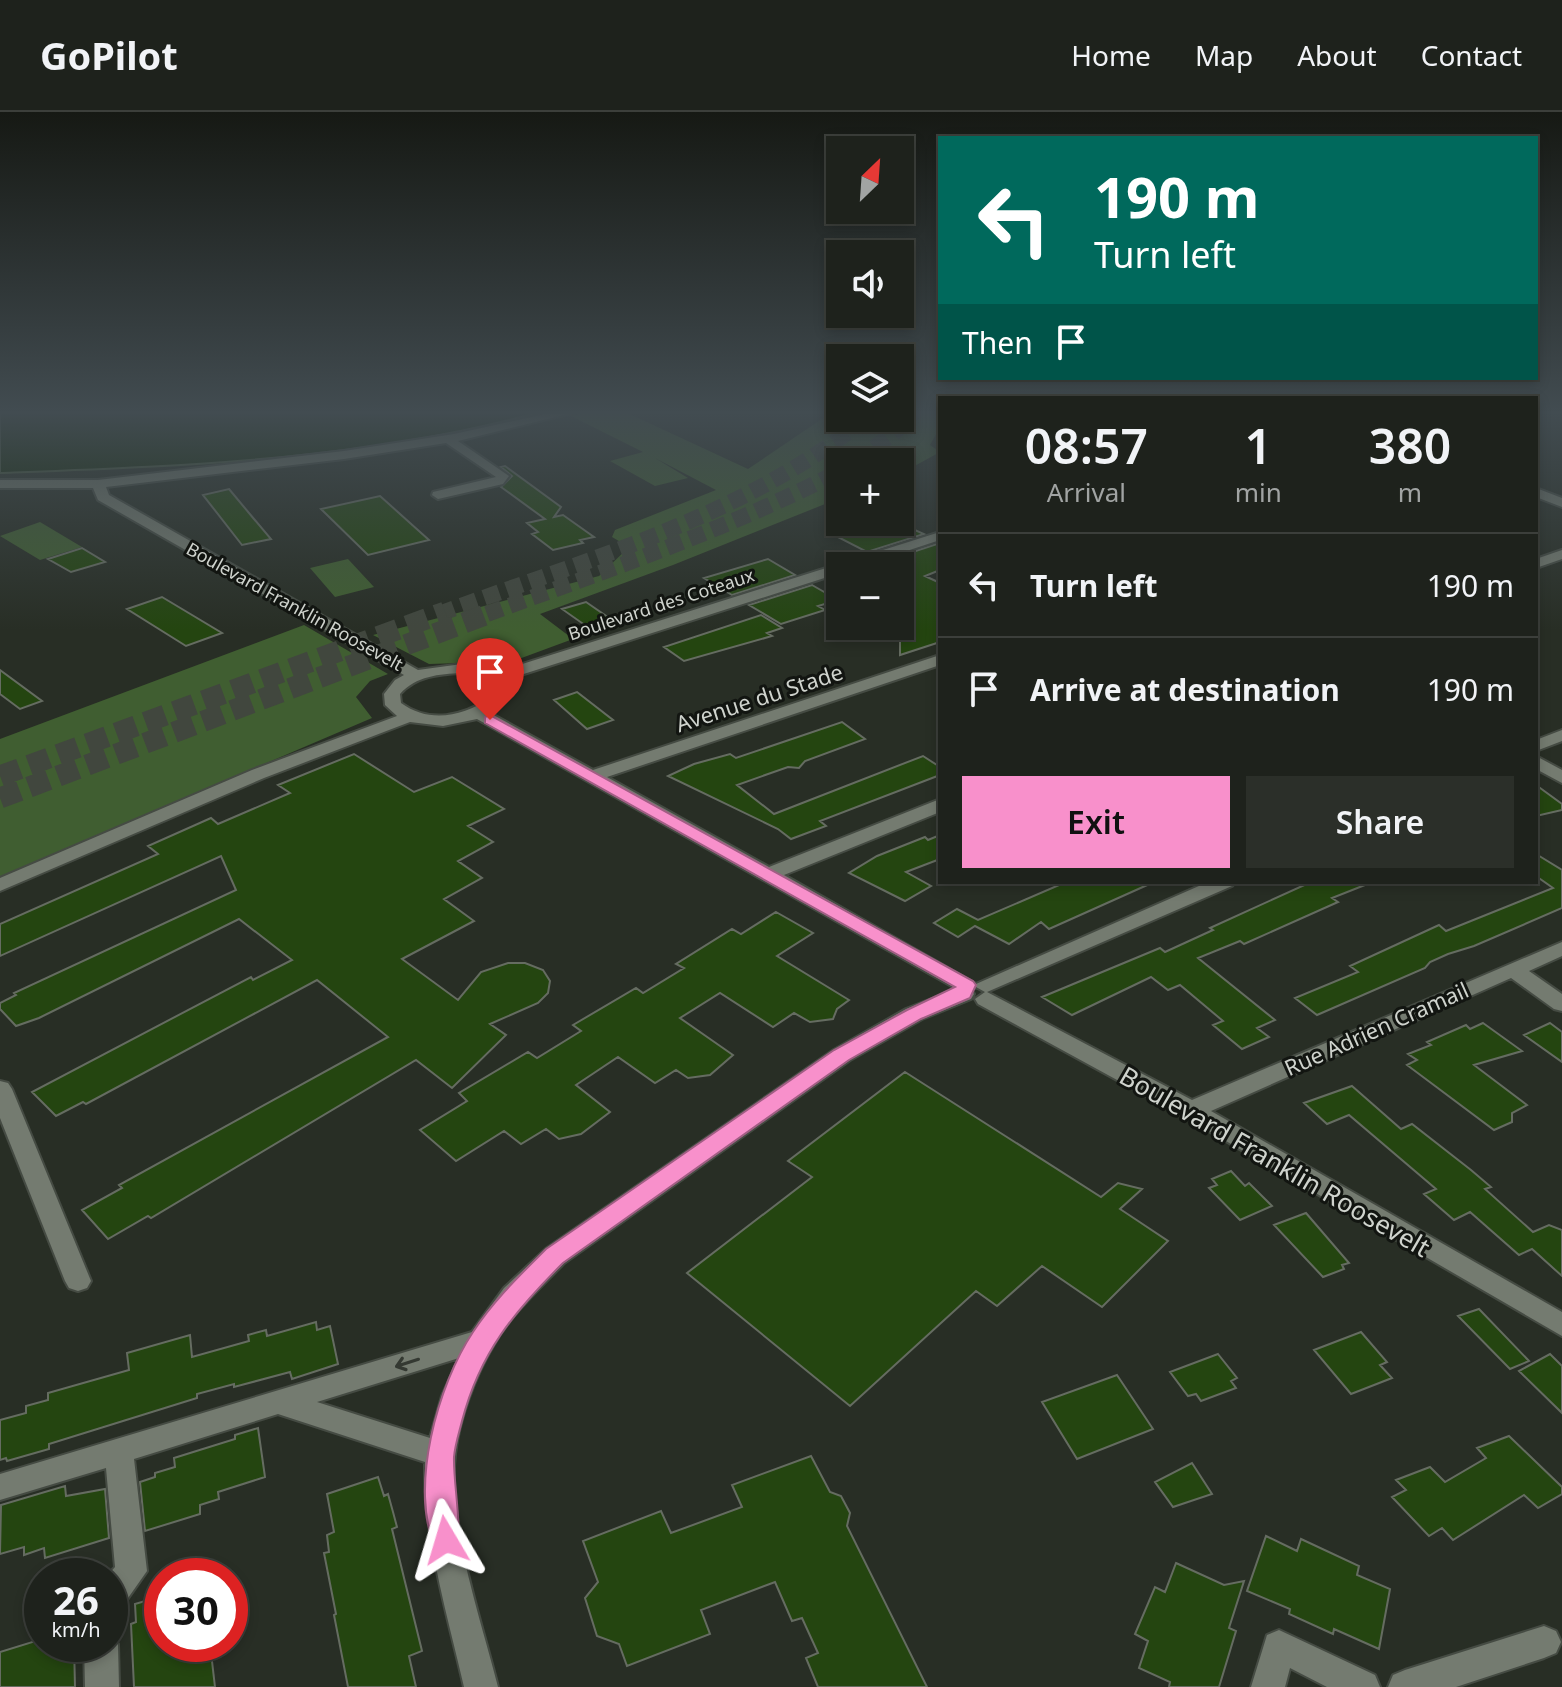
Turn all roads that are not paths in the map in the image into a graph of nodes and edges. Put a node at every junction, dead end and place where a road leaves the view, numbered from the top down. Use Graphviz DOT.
graph roads {
  1 [pos="0,484"];
  2 [pos="98,484"];
  3 [pos="102,484"];
  4 [pos="488,484"];
  5 [pos="1538,493"];
  6 [pos="438,495"];
  7 [pos="1562,503"];
  8 [pos="938,537"];
  9 [pos="890,552"];
  10 [pos="1562,554"];
  11 [pos="1538,563"];
  12 [pos="826,572"];
  13 [pos="938,661"];
  14 [pos="416,675"];
  15 [pos="494,678"];
  16 [pos="478,713"];
  17 [pos="409,717"];
  18 [pos="1562,735"];
  19 [pos="1538,745"];
  20 [pos="1538,762"];
  21 [pos="593,776"];
  22 [pos="1562,778"];
  23 [pos="938,806"];
  24 [pos="770,874"];
  25 [pos="1220,884"];
  26 [pos="0,885"];
  27 [pos="1562,948"];
  28 [pos="1512,969"];
  29 [pos="975,991"];
  30 [pos="1562,1004"];
  31 [pos="0,1089"];
  32 [pos="1191,1110"];
  33 [pos="78,1281"];
  34 [pos="1562,1325"];
  35 [pos="481,1340"];
  36 [pos="281,1403"];
  37 [pos="119,1453"];
  38 [pos="440,1454"];
  39 [pos="0,1487"];
  40 [pos="128,1575"];
  41 [pos="1544,1642"];
  42 [pos="101,1662"];
  43 [pos="102,1687"];
  44 [pos="481,1687"];
  45 [pos="1268,1687"];
  46 [pos="1363,1687"];
  47 [pos="1405,1687"];
  1 -- 2 [label="street"];
  2 -- 3 [label="street"];
  2 -- 14 [label="street, Boulevard Franklin Roosevelt"];
  4 -- 6 [label="street"];
  5 -- 7 [label="street"];
  8 -- 9 [label="street"];
  10 -- 11 [label="street"];
  12 -- 15 [label="street, Boulevard des Coteaux"];
  13 -- 21 [label="street, Avenue du Stade"];
  14 -- 15 [label="street"];
  14 -- 17 [label="street"];
  15 -- 16 [label="street"];
  16 -- 17 [label="street"];
  16 -- 21 [label="street, Boulevard Franklin Roosevelt"];
  17 -- 26 [label="street"];
  18 -- 19 [label="street"];
  20 -- 22 [label="street"];
  21 -- 24 [label="street, Boulevard Franklin Roosevelt"];
  23 -- 24 [label="street"];
  24 -- 29 [label="street, Boulevard Franklin Roosevelt"];
  25 -- 29 [label="street"];
  27 -- 28 [label="street, Rue Adrien Cramail"];
  28 -- 30 [label="street"];
  28 -- 32 [label="street, Rue Adrien Cramail"];
  29 -- 32 [label="street, Boulevard Franklin Roosevelt"];
  29 -- 35 [label="street"];
  31 -- 33 [label="street"];
  32 -- 34 [label="street, Boulevard Franklin Roosevelt"];
  35 -- 36 [label="street, one-way"];
  35 -- 38 [label="street"];
  36 -- 37 [label="street"];
  36 -- 38 [label="street"];
  37 -- 39 [label="street"];
  37 -- 40 [label="street"];
  38 -- 44 [label="street"];
  41 -- 47 [label="street"];
  42 -- 43 [label="street"];
  45 -- 46 [label="street"];
}
